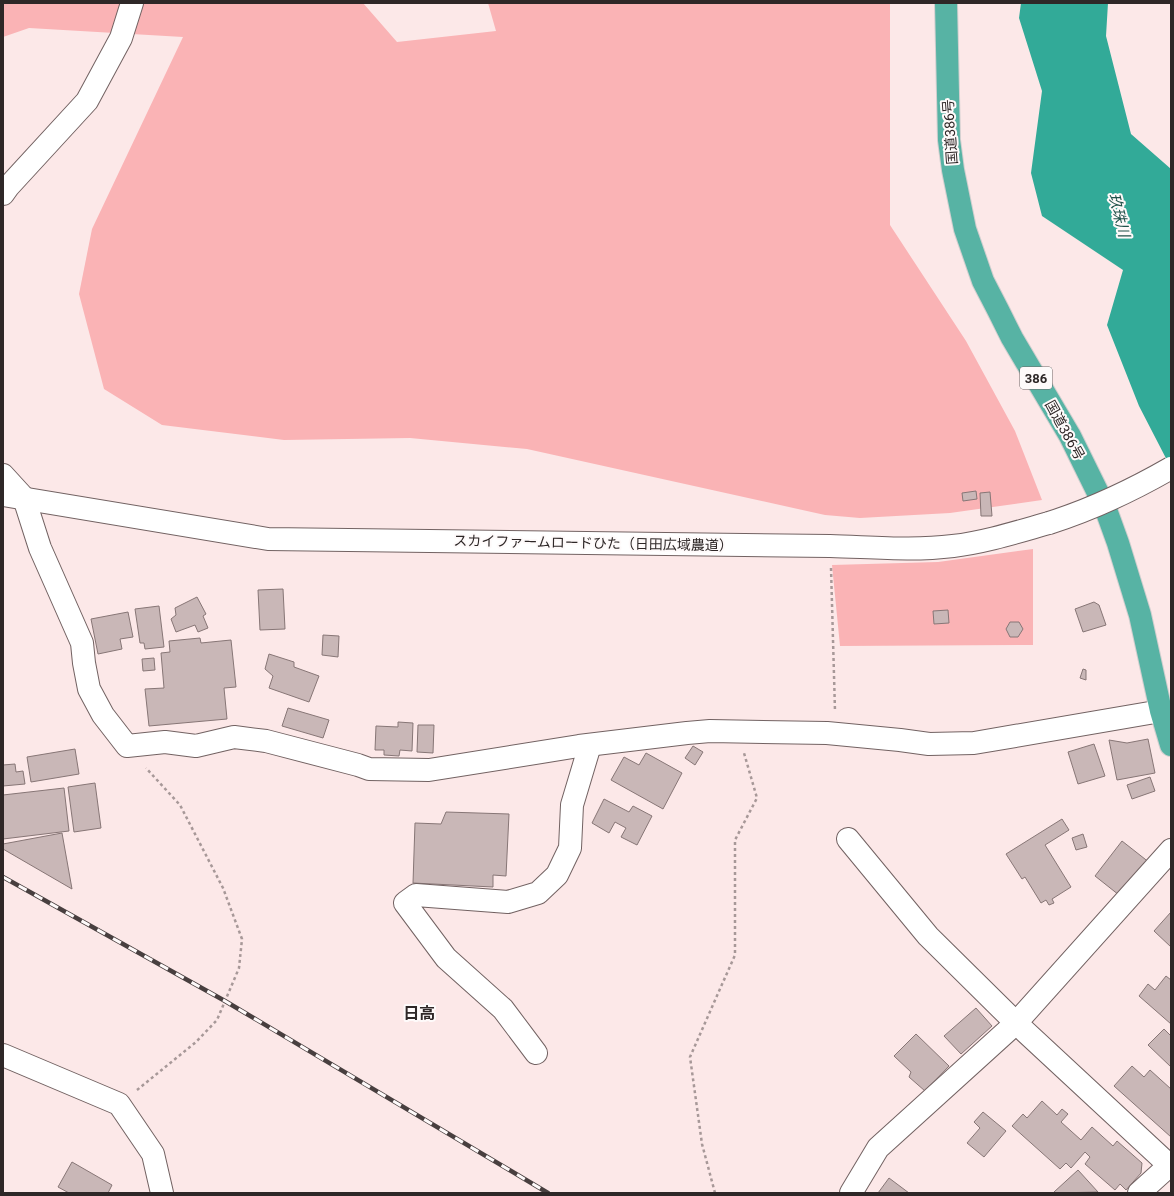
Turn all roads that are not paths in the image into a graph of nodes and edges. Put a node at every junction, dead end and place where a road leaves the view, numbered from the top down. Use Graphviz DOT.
graph roads {
  1 [pos="132,3"];
  2 [pos="946,3"];
  3 [pos="3,194"];
  4 [pos="1171,468"];
  5 [pos="3,475"];
  6 [pos="13,497"];
  7 [pos="1161,711"];
  8 [pos="590,745"];
  9 [pos="1171,745"];
  10 [pos="848,839"];
  11 [pos="1171,850"];
  12 [pos="1016,1023"];
  13 [pos="536,1053"];
  14 [pos="3,1055"];
  15 [pos="1170,1165"];
  16 [pos="162,1193"];
  17 [pos="851,1193"];
  18 [pos="1139,1193"];
  1 -- 3 [label="street"];
  2 -- 7 [label="highway, 国道386号 / 386"];
  4 -- 6 [label="street, スカイファームロードひた（日田広域農道）, bridge"];
  5 -- 6 [label="street"];
  6 -- 8 [label="street"];
  7 -- 8 [label="street"];
  7 -- 9 [label="highway, 国道386号 / 386"];
  8 -- 13 [label="street"];
  10 -- 12 [label="street"];
  11 -- 12 [label="street"];
  12 -- 15 [label="street"];
  12 -- 17 [label="street"];
  14 -- 16 [label="street"];
  15 -- 18 [label="street"];
}
